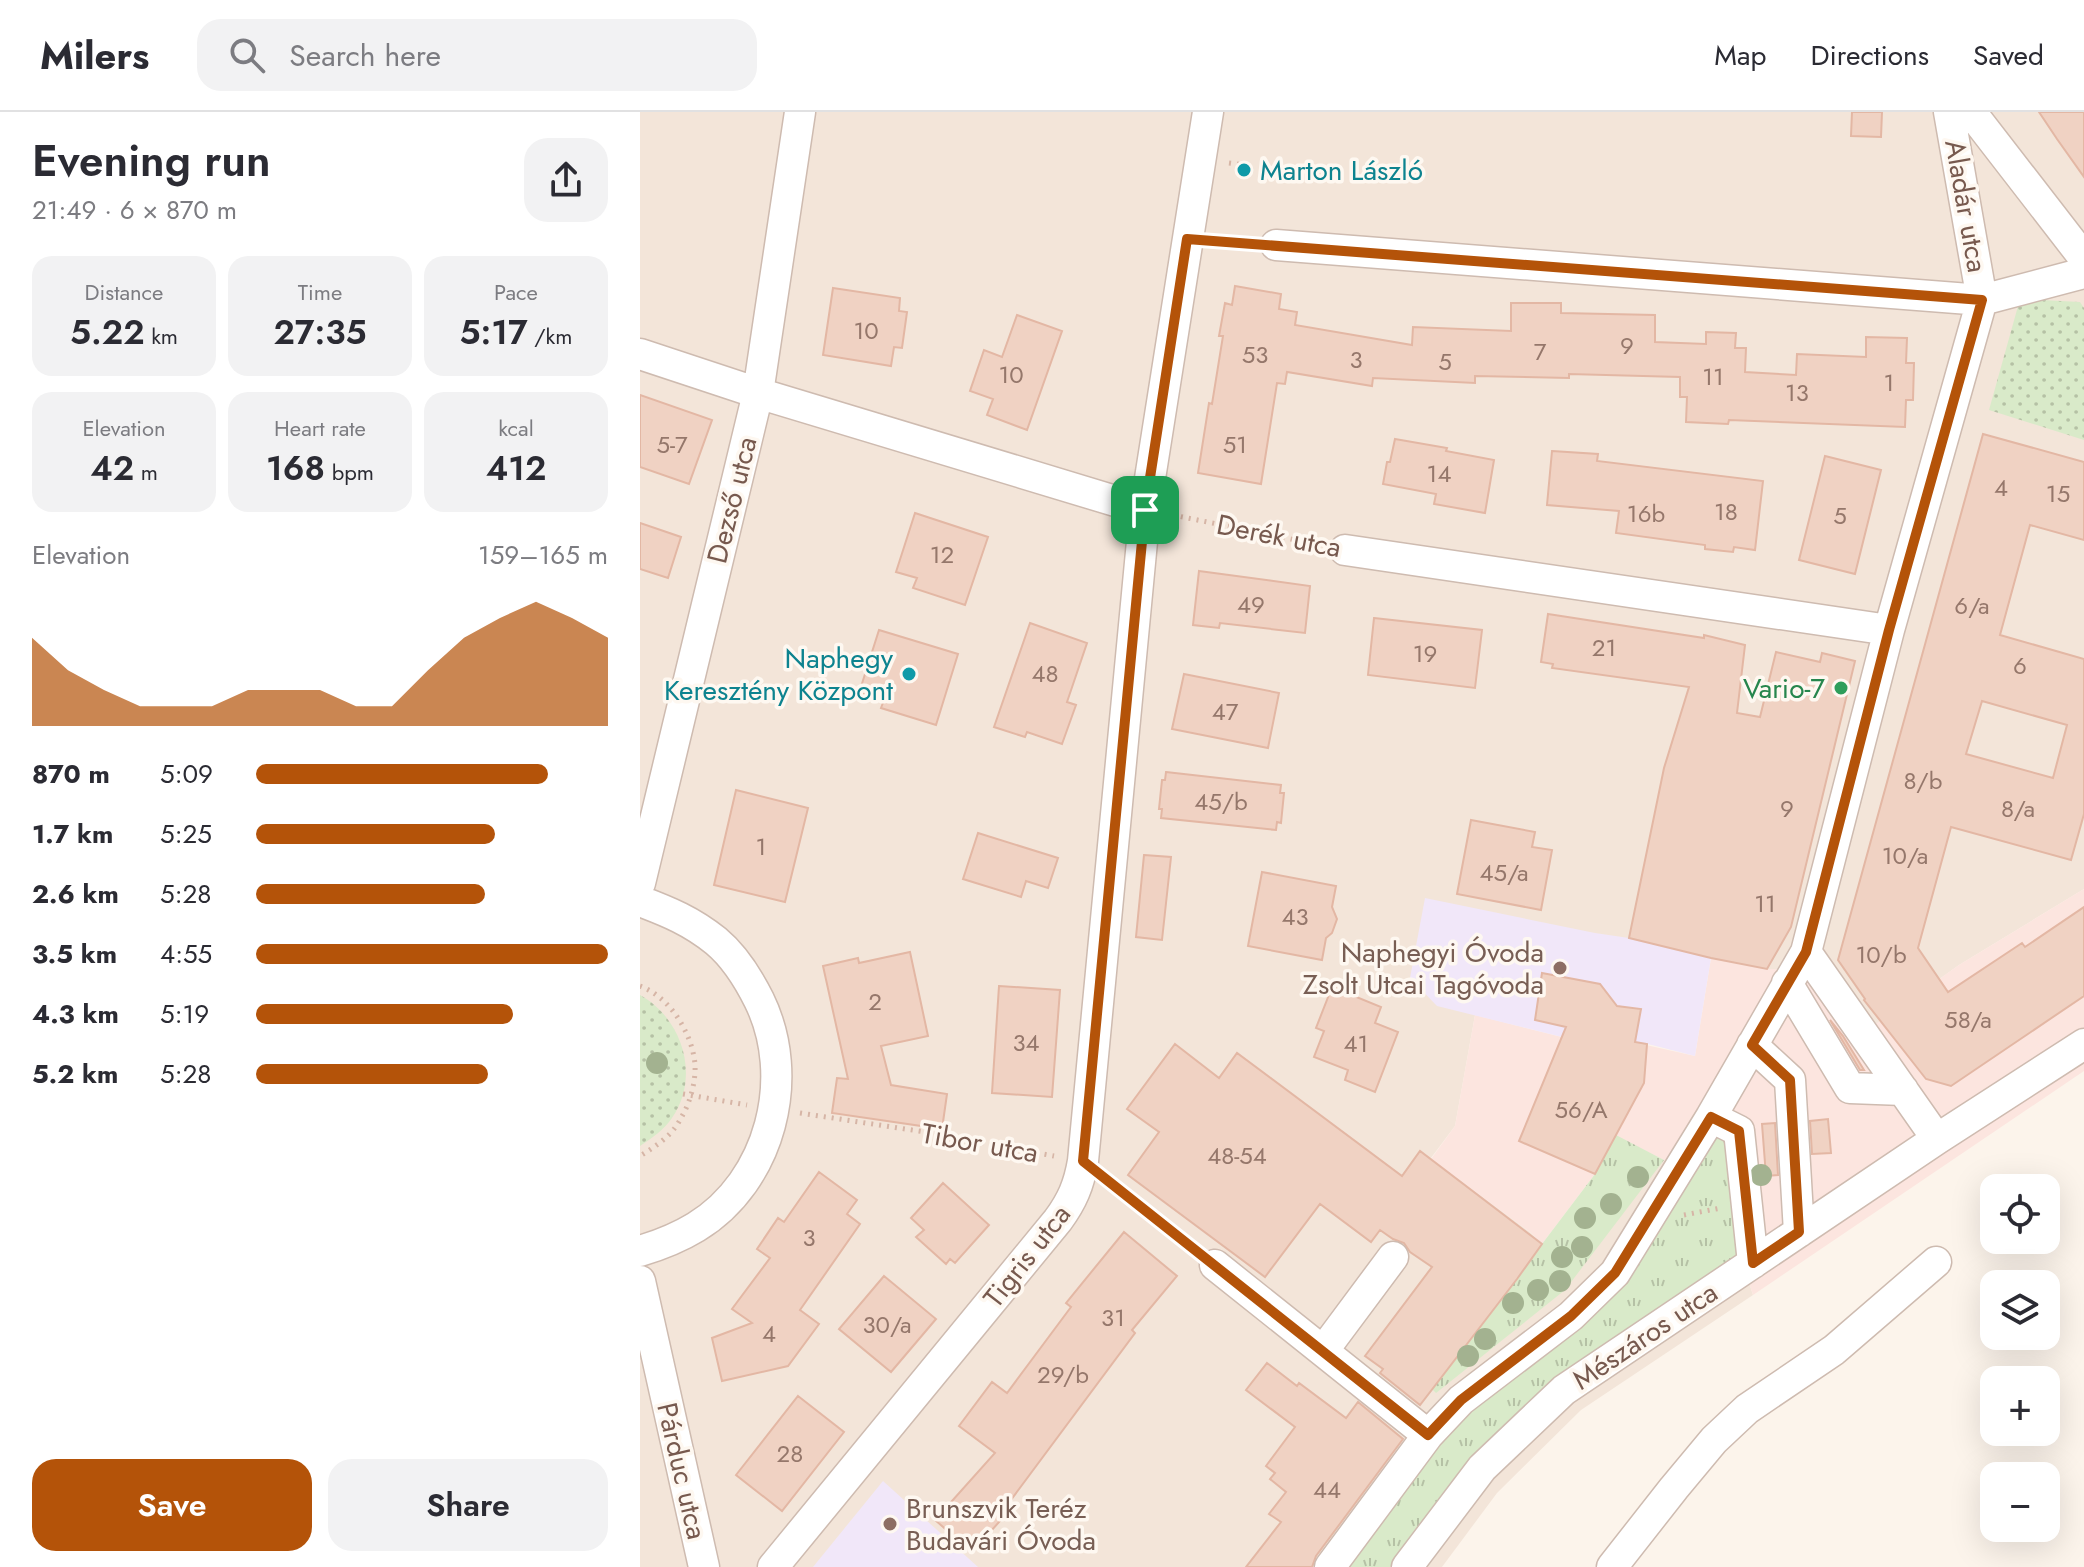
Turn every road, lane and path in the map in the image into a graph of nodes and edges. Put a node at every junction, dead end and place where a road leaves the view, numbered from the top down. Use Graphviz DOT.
graph roads {
  1 [pos="800,112"];
  2 [pos="1208,112"];
  3 [pos="1949,112"];
  4 [pos="1971,112"];
  5 [pos="1187,239"];
  6 [pos="1276,245"];
  7 [pos="2084,258"];
  8 [pos="2084,273"];
  9 [pos="1982,300"];
  10 [pos="640,354"];
  11 [pos="758,393"];
  12 [pos="1145,510"];
  13 [pos="1345,550"];
  14 [pos="1889,630"];
  15 [pos="640,883"];
  16 [pos="640,901"];
  17 [pos="1806,952"];
  18 [pos="1787,983"];
  19 [pos="640,986"];
  20 [pos="2084,1044"];
  21 [pos="1752,1045"];
  22 [pos="1903,1090"];
  23 [pos="683,1094"];
  24 [pos="691,1096"];
  25 [pos="774,1110"];
  26 [pos="1711,1117"];
  27 [pos="1937,1139"];
  28 [pos="640,1156"];
  29 [pos="1083,1161"];
  30 [pos="1722,1208"];
  31 [pos="1691,1214"];
  32 [pos="1799,1232"];
  33 [pos="640,1251"];
  34 [pos="1393,1257"];
  35 [pos="1936,1262"];
  36 [pos="1753,1263"];
  37 [pos="1215,1265"];
  38 [pos="640,1281"];
  39 [pos="1323,1351"];
  40 [pos="1428,1435"];
  41 [pos="704,1567"];
  42 [pos="773,1567"];
  43 [pos="1330,1567"];
  44 [pos="1407,1567"];
  45 [pos="1612,1567"];
  1 -- 11 [label="street, Dezső utca"];
  2 -- 5 [label="street, Tigris utca"];
  3 -- 9 [label="street, Aladár utca"];
  4 -- 7 [label="street, Aladár utca"];
  5 -- 6 [label="path"];
  5 -- 12 [label="street, Tigris utca"];
  6 -- 9 [label="street"];
  8 -- 9 [label="street"];
  9 -- 14 [label="street, Mészáros utca"];
  10 -- 11 [label="street"];
  11 -- 12 [label="street"];
  11 -- 15 [label="street, Dezső utca"];
  12 -- 13 [label="path, Derék utca"];
  12 -- 29 [label="street, Tigris utca"];
  13 -- 14 [label="street, Derék utca"];
  14 -- 17 [label="street, Mészáros utca"];
  16 -- 25 [label="street"];
  17 -- 18 [label="street, Mészáros utca"];
  17 -- 22 [label="street"];
  18 -- 21 [label="street, Mészáros utca"];
  18 -- 22 [label="street"];
  19 -- 24 [label="path"];
  20 -- 27 [label="street, Mészáros utca"];
  21 -- 26 [label="street, Mészáros utca"];
  21 -- 32 [label="street"];
  22 -- 27 [label="street"];
  23 -- 24 [label="path, Tibor utca"];
  24 -- 25 [label="path, Tibor utca"];
  24 -- 28 [label="path"];
  25 -- 29 [label="path, Tibor utca"];
  25 -- 33 [label="street"];
  26 -- 36 [label="street"];
  26 -- 40 [label="street, Mészáros utca"];
  27 -- 32 [label="street, Mészáros utca"];
  29 -- 37 [label="path, Tibor utca"];
  29 -- 42 [label="street, Tigris utca"];
  30 -- 31 [label="path"];
  32 -- 36 [label="street, Mészáros utca"];
  34 -- 39 [label="street"];
  35 -- 45 [label="street"];
  36 -- 44 [label="street, Mészáros utca"];
  37 -- 39 [label="street"];
  38 -- 41 [label="street, Párduc utca"];
  39 -- 40 [label="street"];
  40 -- 43 [label="street, Mészáros utca"];
}
